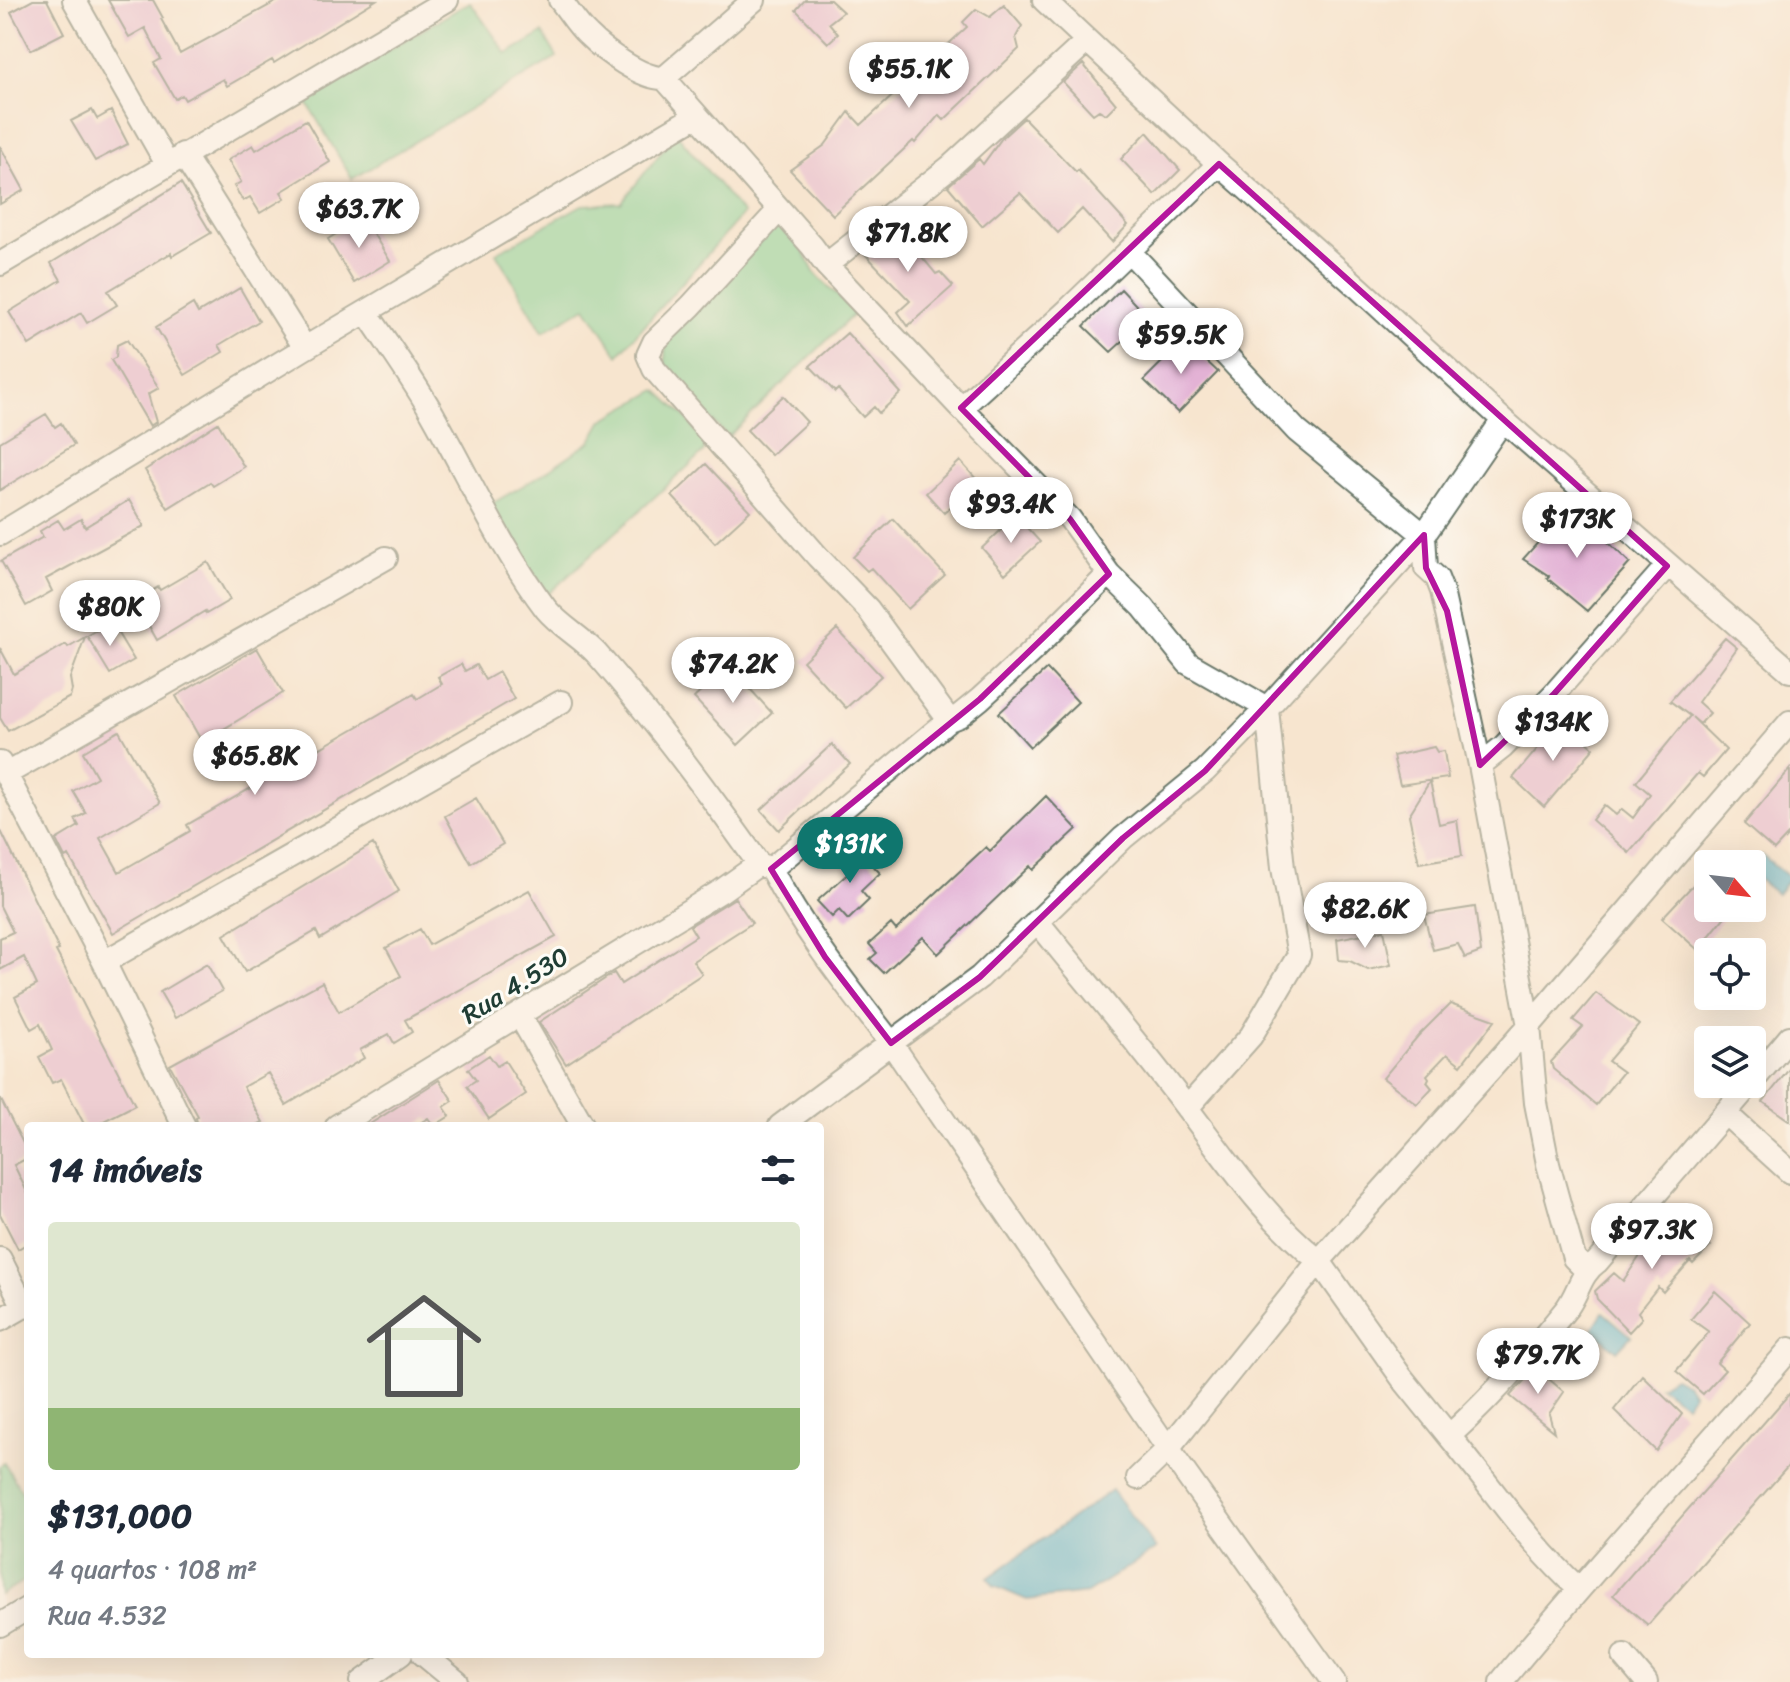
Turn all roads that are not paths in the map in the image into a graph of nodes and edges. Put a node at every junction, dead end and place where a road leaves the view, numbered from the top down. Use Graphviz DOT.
graph roads {
  1 [pos="74,0"];
  2 [pos="447,0"];
  3 [pos="560,0"];
  4 [pos="754,0"];
  5 [pos="1044,0"];
  6 [pos="1087,41"];
  7 [pos="664,78"];
  8 [pos="696,116"];
  9 [pos="175,159"];
  10 [pos="1219,164"];
  11 [pos="779,210"];
  12 [pos="1129,251"];
  13 [pos="0,264"];
  14 [pos="826,265"];
  15 [pos="367,313"];
  16 [pos="305,348"];
  17 [pos="961,408"];
  18 [pos="1503,420"];
  19 [pos="0,534"];
  20 [pos="1424,535"];
  21 [pos="386,558"];
  22 [pos="1667,566"];
  23 [pos="1109,574"];
  24 [pos="1790,671"];
  25 [pos="561,702"];
  26 [pos="1267,708"];
  27 [pos="949,720"];
  28 [pos="1790,722"];
  29 [pos="1480,765"];
  30 [pos="3,768"];
  31 [pos="765,867"];
  32 [pos="1037,921"];
  33 [pos="104,962"];
  34 [pos="520,1016"];
  35 [pos="1529,1026"];
  36 [pos="1790,1037"];
  37 [pos="891,1043"];
  38 [pos="1766,1065"];
  39 [pos="1738,1098"];
  40 [pos="1187,1108"];
  41 [pos="1725,1113"];
  42 [pos="182,1122"];
  43 [pos="344,1122"];
  44 [pos="581,1122"];
  45 [pos="785,1122"];
  46 [pos="1790,1172"];
  47 [pos="0,1259"];
  48 [pos="1319,1261"];
  49 [pos="1586,1270"];
  50 [pos="24,1301"];
  51 [pos="24,1306"];
  52 [pos="0,1320"];
  53 [pos="1790,1349"];
  54 [pos="1449,1436"];
  55 [pos="1168,1449"];
  56 [pos="1138,1478"];
  57 [pos="1579,1589"];
  58 [pos="24,1610"];
  59 [pos="0,1625"];
  60 [pos="1624,1656"];
  61 [pos="395,1658"];
  62 [pos="428,1658"];
  63 [pos="362,1682"];
  64 [pos="457,1682"];
  65 [pos="1334,1682"];
  66 [pos="1501,1682"];
  67 [pos="1646,1682"];
  1 -- 9 [label="street"];
  2 -- 9 [label="street"];
  3 -- 7 [label="street"];
  4 -- 7 [label="street"];
  5 -- 6 [label="street"];
  6 -- 10 [label="street"];
  6 -- 14 [label="street"];
  7 -- 8 [label="street"];
  8 -- 11 [label="street"];
  8 -- 15 [label="street"];
  9 -- 13 [label="street"];
  9 -- 16 [label="street"];
  10 -- 12 [label="street"];
  10 -- 18 [label="street"];
  11 -- 14 [label="street"];
  11 -- 27 [label="street"];
  12 -- 17 [label="street"];
  12 -- 20 [label="street"];
  14 -- 17 [label="street"];
  15 -- 16 [label="street"];
  15 -- 31 [label="street"];
  16 -- 19 [label="street"];
  17 -- 23 [label="street"];
  18 -- 20 [label="street"];
  18 -- 22 [label="street"];
  20 -- 26 [label="street"];
  20 -- 29 [label="street"];
  21 -- 30 [label="street"];
  22 -- 24 [label="street"];
  22 -- 29 [label="street"];
  23 -- 26 [label="street"];
  23 -- 27 [label="street, Rua 4.530"];
  25 -- 33 [label="street"];
  26 -- 32 [label="street"];
  26 -- 40 [label="street"];
  27 -- 31 [label="street, Rua 4.530"];
  28 -- 35 [label="street"];
  29 -- 35 [label="street"];
  30 -- 33 [label="street"];
  31 -- 34 [label="street, Rua 4.530"];
  31 -- 37 [label="street"];
  32 -- 37 [label="street"];
  32 -- 40 [label="street"];
  33 -- 42 [label="street"];
  34 -- 43 [label="street, Rua 4.530"];
  34 -- 44 [label="street"];
  35 -- 48 [label="street"];
  35 -- 49 [label="street"];
  36 -- 38 [label="street"];
  37 -- 45 [label="street"];
  37 -- 55 [label="street"];
  39 -- 41 [label="street"];
  40 -- 48 [label="street"];
  41 -- 46 [label="street"];
  41 -- 49 [label="street"];
  47 -- 50 [label="street"];
  48 -- 54 [label="street"];
  48 -- 55 [label="street"];
  49 -- 54 [label="street"];
  51 -- 52 [label="street"];
  53 -- 57 [label="street"];
  54 -- 57 [label="street"];
  55 -- 56 [label="street"];
  55 -- 65 [label="street"];
  57 -- 66 [label="street"];
  58 -- 59 [label="street"];
  60 -- 67 [label="street"];
  61 -- 63 [label="street"];
  62 -- 64 [label="street"];
}
